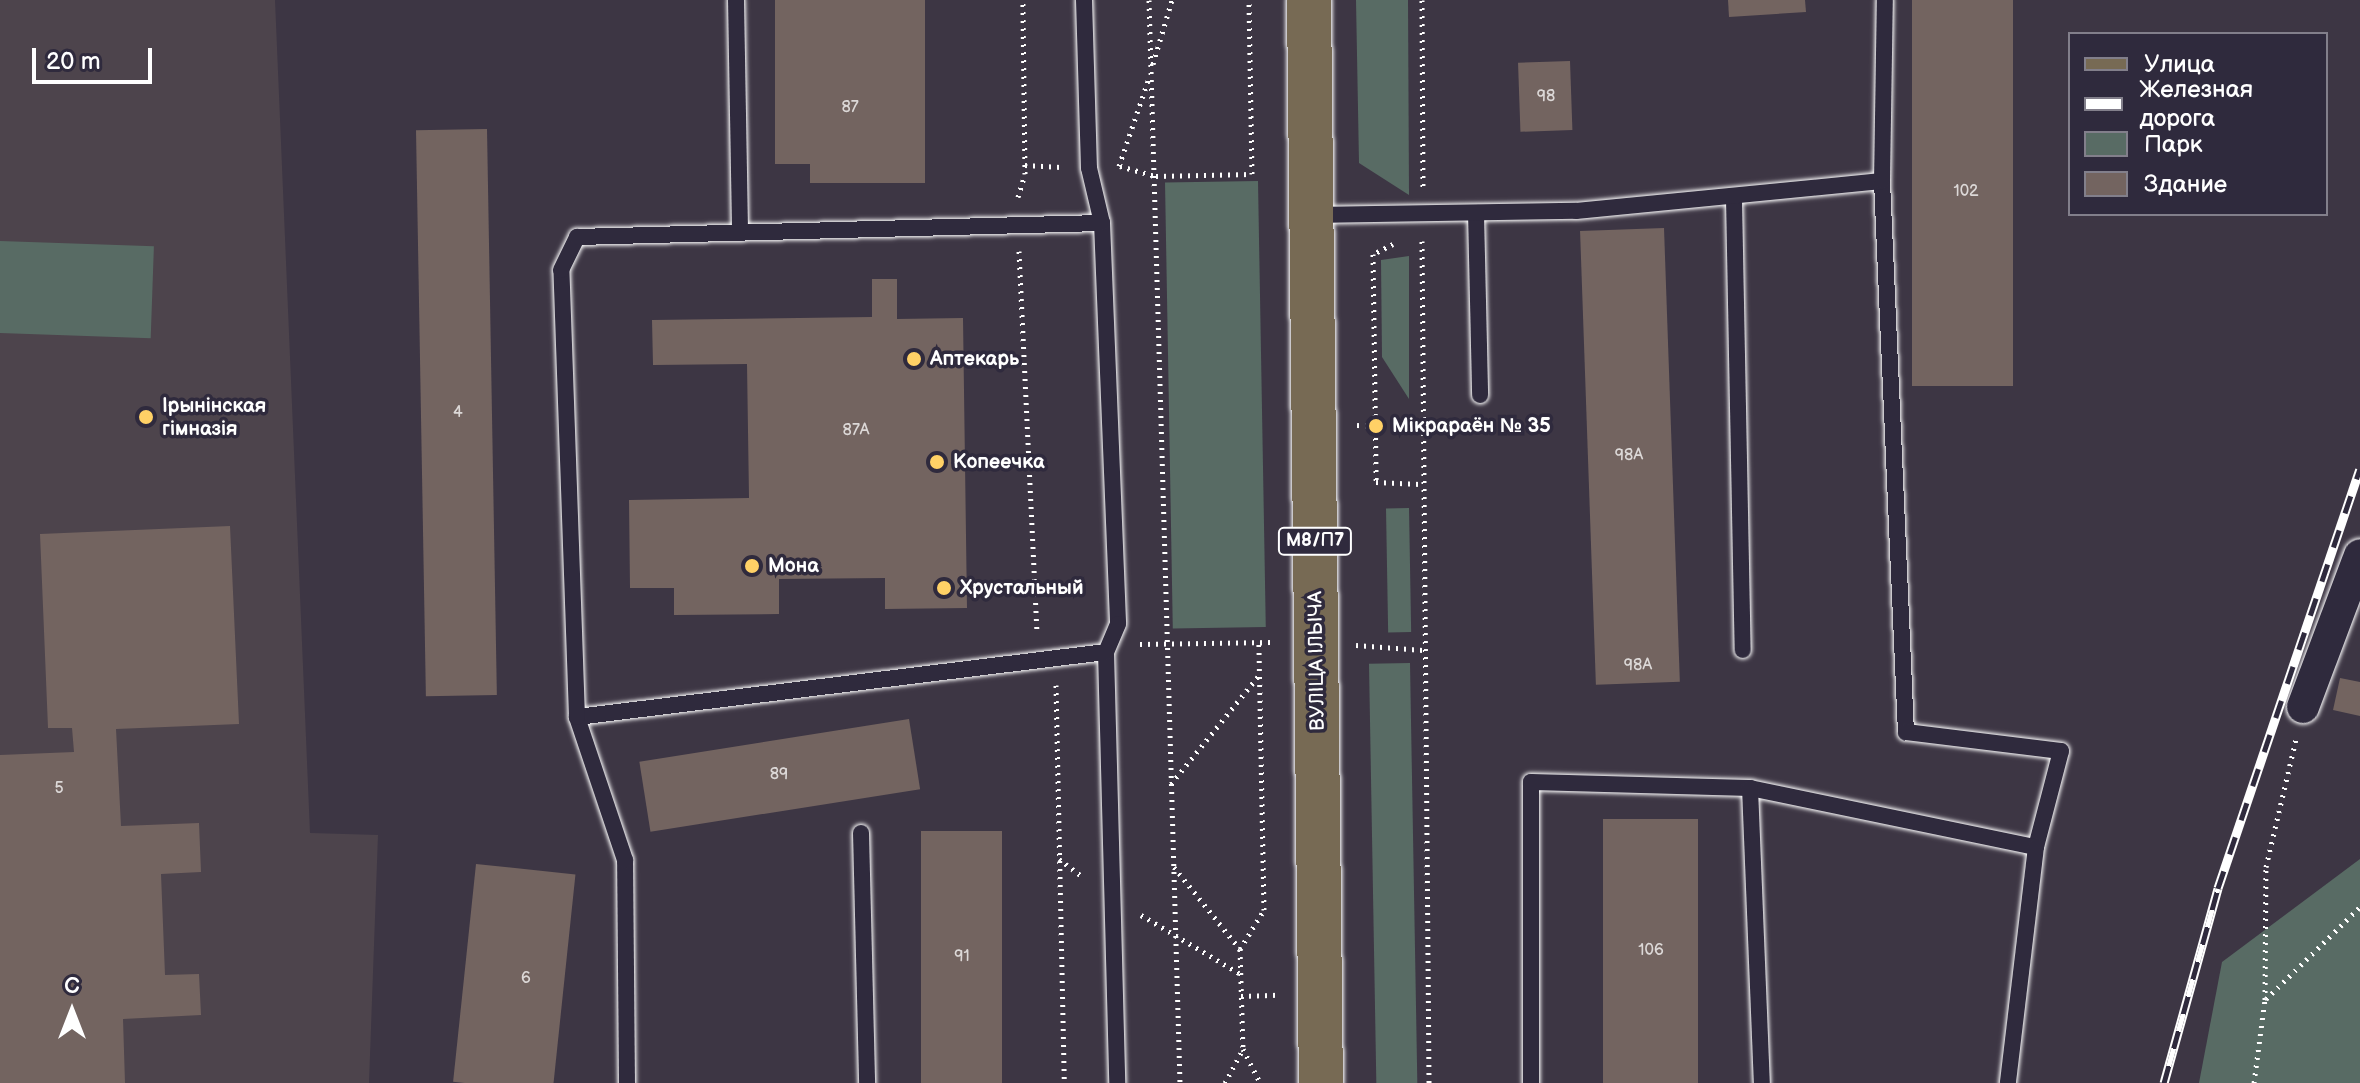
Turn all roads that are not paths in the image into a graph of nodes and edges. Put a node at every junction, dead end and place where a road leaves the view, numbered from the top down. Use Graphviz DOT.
graph roads {
  1 [pos="736,0"];
  2 [pos="1084,0"];
  3 [pos="1309,0"];
  4 [pos="1885,0"];
  5 [pos="1882,181"];
  6 [pos="1734,199"];
  7 [pos="1476,213"];
  8 [pos="1312,215"];
  9 [pos="1102,223"];
  10 [pos="740,232"];
  11 [pos="1480,395"];
  12 [pos="2360,555"];
  13 [pos="1743,650"];
  14 [pos="1106,652"];
  15 [pos="2303,707"];
  16 [pos="577,717"];
  17 [pos="1750,788"];
  18 [pos="861,833"];
  19 [pos="2036,847"];
  20 [pos="627,1083"];
  21 [pos="867,1083"];
  22 [pos="1117,1083"];
  23 [pos="1321,1083"];
  24 [pos="1531,1083"];
  25 [pos="1762,1083"];
  26 [pos="2008,1083"];
  1 -- 10 [label="lane"];
  2 -- 9 [label="lane"];
  3 -- 8 [label="main road, ВУЛІЦА ІЛЬІЧА / М8/П7"];
  4 -- 5 [label="lane"];
  5 -- 6 [label="lane"];
  5 -- 19 [label="lane"];
  6 -- 7 [label="lane"];
  6 -- 13 [label="lane"];
  7 -- 8 [label="lane"];
  7 -- 11 [label="lane"];
  8 -- 23 [label="main road, ВУЛІЦА ІЛЬІЧА / М8/П7"];
  9 -- 10 [label="lane"];
  9 -- 14 [label="lane"];
  10 -- 16 [label="lane"];
  12 -- 15 [label="street"];
  14 -- 16 [label="lane"];
  14 -- 22 [label="lane"];
  16 -- 20 [label="lane"];
  17 -- 19 [label="lane"];
  17 -- 24 [label="lane"];
  17 -- 25 [label="lane"];
  18 -- 21 [label="lane"];
  19 -- 26 [label="lane"];
}
